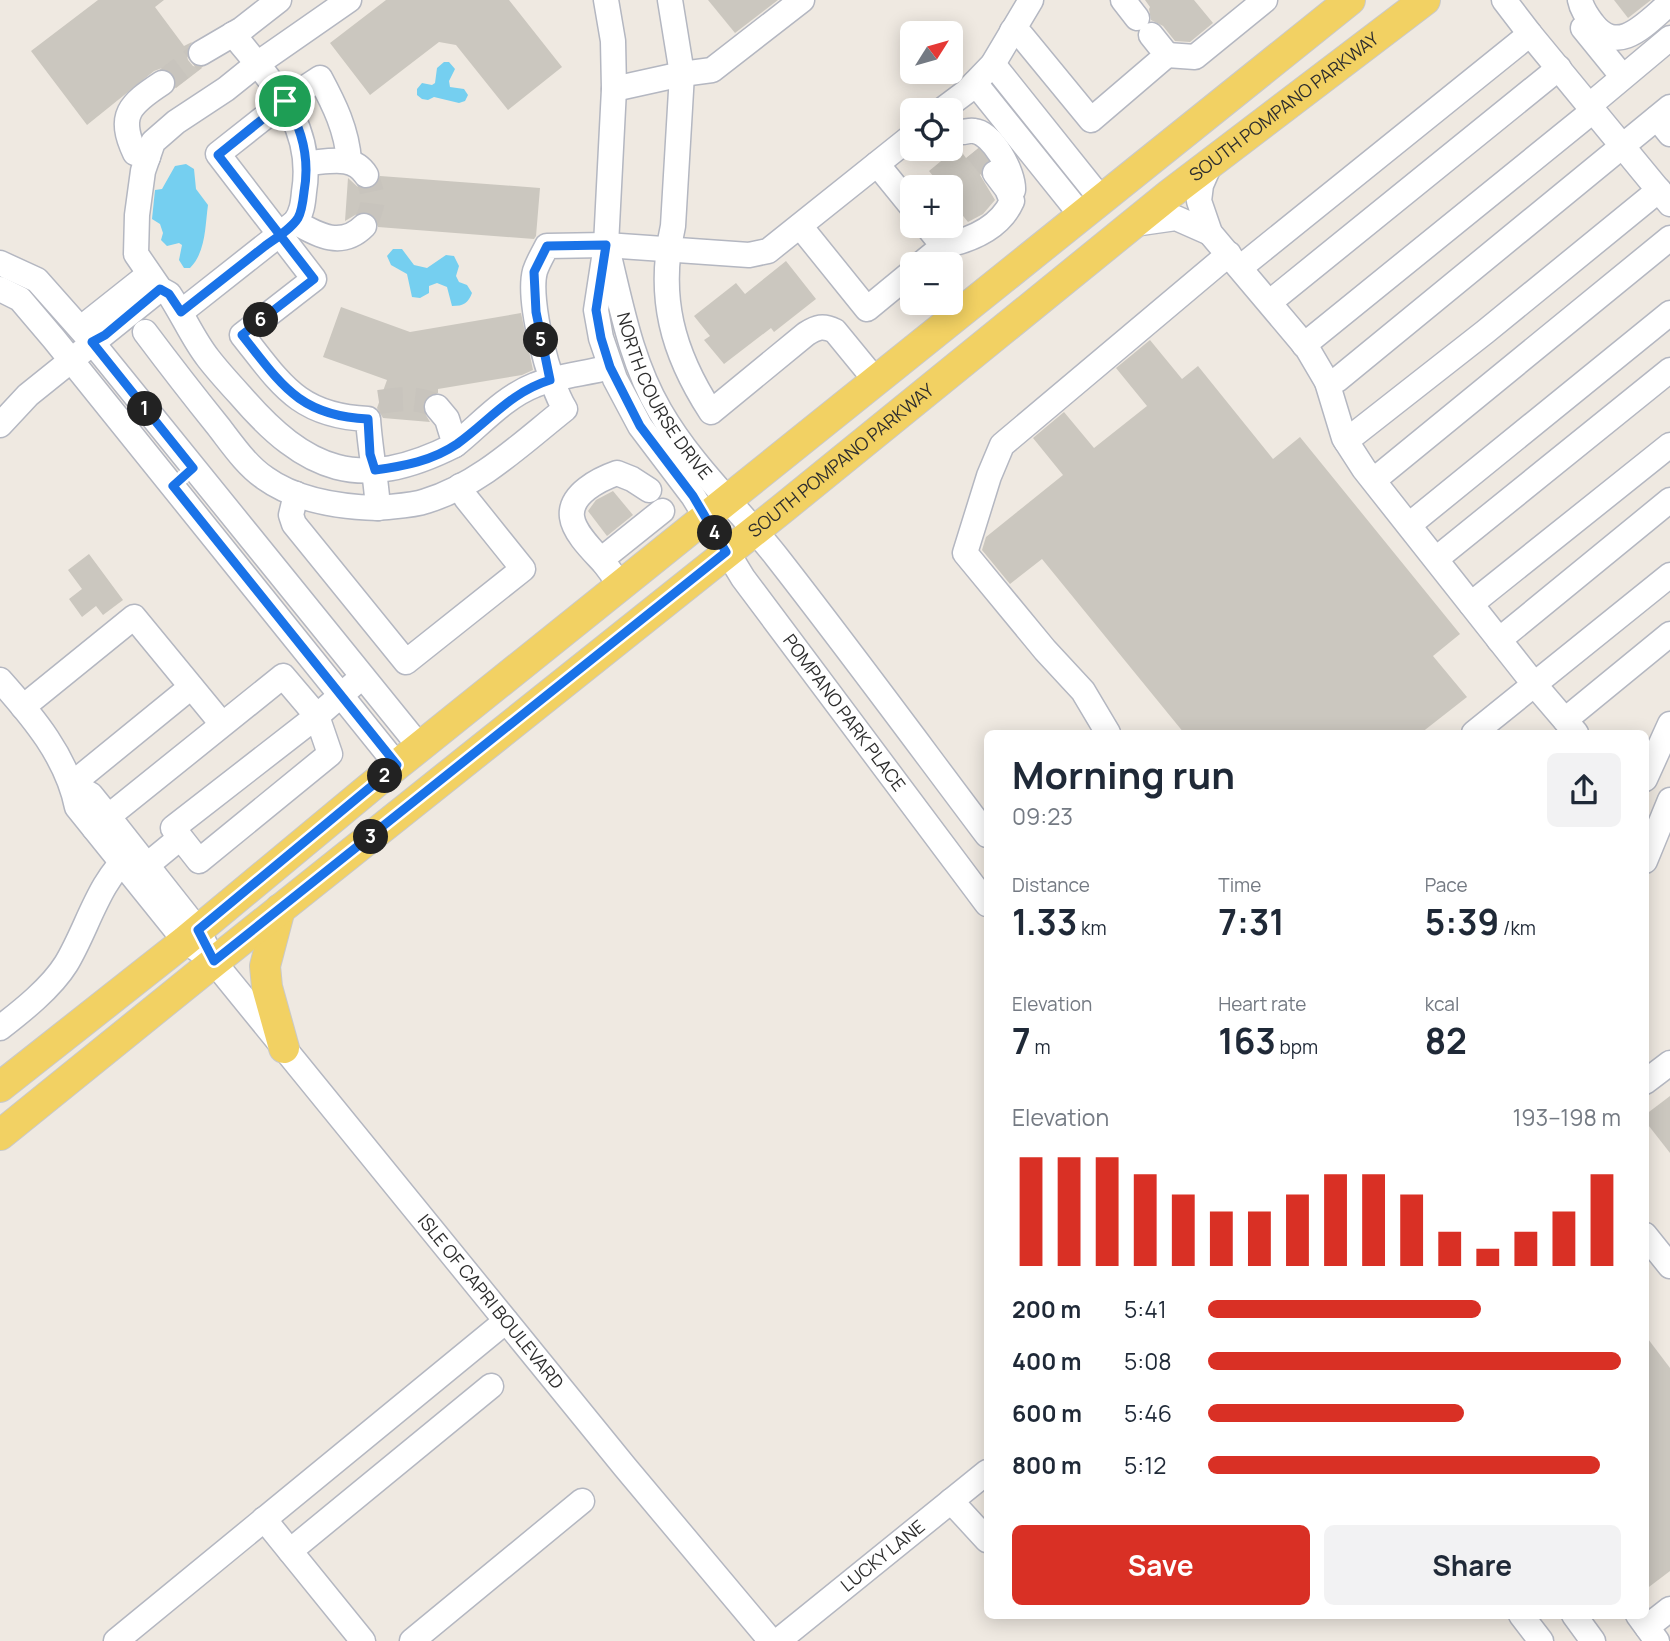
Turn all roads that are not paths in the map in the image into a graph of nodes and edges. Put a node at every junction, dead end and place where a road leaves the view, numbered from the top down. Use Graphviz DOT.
graph roads {
  1 [pos="348,0"];
  2 [pos="606,0"];
  3 [pos="670,0"];
  4 [pos="802,0"];
  5 [pos="1031,0"];
  6 [pos="1265,0"];
  7 [pos="1349,0"];
  8 [pos="1425,0"];
  9 [pos="1504,0"];
  10 [pos="1571,0"];
  11 [pos="1580,0"];
  12 [pos="270,3"];
  13 [pos="1670,3"];
  14 [pos="1239,8"];
  15 [pos="1137,18"];
  16 [pos="1012,31"];
  17 [pos="233,34"];
  18 [pos="1530,34"];
  19 [pos="1670,38"];
  20 [pos="201,53"];
  21 [pos="1167,55"];
  22 [pos="257,64"];
  23 [pos="993,64"];
  24 [pos="1559,68"];
  25 [pos="682,74"];
  26 [pos="1622,76"];
  27 [pos="162,83"];
  28 [pos="975,83"];
  29 [pos="614,89"];
  30 [pos="285,101"];
  31 [pos="963,104"];
  32 [pos="1282,107"];
  33 [pos="1592,108"];
  34 [pos="1667,116"];
  35 [pos="963,126"];
  36 [pos="1622,145"];
  37 [pos="900,146"];
  38 [pos="148,158"];
  39 [pos="1210,162"];
  40 [pos="307,163"];
  41 [pos="877,164"];
  42 [pos="995,173"];
  43 [pos="900,192"];
  44 [pos="1664,197"];
  45 [pos="1012,201"];
  46 [pos="1091,207"];
  47 [pos="1134,224"];
  48 [pos="364,226"];
  49 [pos="800,226"];
  50 [pos="287,228"];
  51 [pos="1210,233"];
  52 [pos="937,238"];
  53 [pos="1670,238"];
  54 [pos="606,245"];
  55 [pos="943,246"];
  56 [pos="668,248"];
  57 [pos="936,252"];
  58 [pos="1235,260"];
  59 [pos="0,263"];
  60 [pos="154,282"];
  61 [pos="900,282"];
  62 [pos="0,289"];
  63 [pos="1269,302"];
  64 [pos="181,312"];
  65 [pos="1670,313"];
  66 [pos="145,332"];
  67 [pos="242,335"];
  68 [pos="92,342"];
  69 [pos="1304,345"];
  70 [pos="207,357"];
  71 [pos="71,359"];
  72 [pos="599,370"];
  73 [pos="1670,370"];
  74 [pos="179,378"];
  75 [pos="550,380"];
  76 [pos="876,381"];
  77 [pos="1327,382"];
  78 [pos="437,407"];
  79 [pos="0,425"];
  80 [pos="1346,441"];
  81 [pos="455,445"];
  82 [pos="1670,445"];
  83 [pos="193,468"];
  84 [pos="375,470"];
  85 [pos="674,470"];
  86 [pos="1374,480"];
  87 [pos="173,486"];
  88 [pos="460,486"];
  89 [pos="296,494"];
  90 [pos="1670,500"];
  91 [pos="656,501"];
  92 [pos="379,508"];
  93 [pos="717,509"];
  94 [pos="1409,525"];
  95 [pos="754,531"];
  96 [pos="681,538"];
  97 [pos="726,552"];
  98 [pos="1436,559"];
  99 [pos="612,574"];
  100 [pos="1670,575"];
  101 [pos="283,579"];
  102 [pos="263,598"];
  103 [pos="1471,604"];
  104 [pos="1670,634"];
  105 [pos="1499,640"];
  106 [pos="362,677"];
  107 [pos="0,680"];
  108 [pos="1534,684"];
  109 [pos="191,687"];
  110 [pos="341,695"];
  111 [pos="23,707"];
  112 [pos="317,716"];
  113 [pos="222,724"];
  114 [pos="1670,724"];
  115 [pos="1571,727"];
  116 [pos="1106,730"];
  117 [pos="1478,730"];
  118 [pos="409,756"];
  119 [pos="1649,770"];
  120 [pos="72,784"];
  121 [pos="1663,806"];
  122 [pos="101,822"];
  123 [pos="984,831"];
  124 [pos="180,838"];
  125 [pos="1649,848"];
  126 [pos="134,864"];
  127 [pos="984,897"];
  128 [pos="280,909"];
  129 [pos="191,936"];
  130 [pos="214,961"];
  131 [pos="0,1028"];
  132 [pos="284,1048"];
  133 [pos="1670,1063"];
  134 [pos="1649,1079"];
  135 [pos="0,1087"];
  136 [pos="0,1135"];
  137 [pos="1649,1240"];
  138 [pos="1670,1266"];
  139 [pos="506,1321"];
  140 [pos="491,1386"];
  141 [pos="984,1474"];
  142 [pos="951,1501"];
  143 [pos="582,1502"];
  144 [pos="264,1519"];
  145 [pos="984,1537"];
  146 [pos="290,1551"];
  147 [pos="1670,1609"];
  148 [pos="1524,1619"];
  149 [pos="1577,1619"];
  150 [pos="1647,1628"];
  151 [pos="116,1641"];
  152 [pos="363,1641"];
  153 [pos="412,1641"];
  154 [pos="771,1641"];
  155 [pos="778,1641"];
  156 [pos="1541,1641"];
  157 [pos="1593,1641"];
  1 -- 22 [label="street"];
  2 -- 29 [label="street, NORTH COURSE DRIVE"];
  3 -- 25 [label="street"];
  4 -- 25 [label="street"];
  5 -- 16 [label="street"];
  6 -- 14 [label="street"];
  7 -- 32 [label="main road"];
  7 -- 46 [label="main road"];
  8 -- 32 [label="main road, SOUTH POMPANO PARKWAY"];
  9 -- 18 [label="street"];
  10 -- 26 [label="street"];
  11 -- 13 [label="street"];
  12 -- 17 [label="street"];
  14 -- 21 [label="street"];
  15 -- 21 [label="street"];
  16 -- 21 [label="street"];
  16 -- 23 [label="street"];
  17 -- 20 [label="street"];
  17 -- 22 [label="street"];
  18 -- 24 [label="street"];
  18 -- 58 [label="street"];
  19 -- 26 [label="street"];
  22 -- 30 [label="street"];
  22 -- 38 [label="street"];
  23 -- 28 [label="street"];
  23 -- 46 [label="street"];
  24 -- 33 [label="street"];
  24 -- 63 [label="street"];
  25 -- 29 [label="street"];
  25 -- 56 [label="street"];
  26 -- 33 [label="street"];
  27 -- 38 [label="street"];
  28 -- 31 [label="street"];
  28 -- 46 [label="street"];
  29 -- 54 [label="street, NORTH COURSE DRIVE"];
  30 -- 40 [label="street"];
  30 -- 40 [label="street"];
  30 -- 50 [label="street"];
  32 -- 39 [label="main road, SOUTH POMPANO PARKWAY"];
  33 -- 36 [label="street"];
  33 -- 69 [label="street"];
  34 -- 36 [label="street"];
  35 -- 45 [label="street"];
  36 -- 44 [label="street"];
  36 -- 77 [label="street"];
  37 -- 41 [label="street"];
  38 -- 60 [label="street"];
  39 -- 47 [label="main road, SOUTH POMPANO PARKWAY"];
  39 -- 51 [label="street"];
  40 -- 50 [label="street"];
  41 -- 43 [label="street"];
  41 -- 49 [label="street"];
  42 -- 45 [label="street"];
  44 -- 80 [label="street"];
  45 -- 55 [label="street"];
  46 -- 76 [label="main road"];
  47 -- 51 [label="street"];
  47 -- 95 [label="main road, SOUTH POMPANO PARKWAY"];
  48 -- 50 [label="street"];
  49 -- 56 [label="street"];
  49 -- 61 [label="street"];
  50 -- 64 [label="street"];
  50 -- 67 [label="street"];
  51 -- 58 [label="street"];
  52 -- 55 [label="street"];
  53 -- 86 [label="street"];
  54 -- 56 [label="street"];
  54 -- 72 [label="street, NORTH COURSE DRIVE"];
  54 -- 75 [label="street"];
  54 -- 93 [label="street, NORTH COURSE DRIVE"];
  55 -- 57 [label="street"];
  56 -- 76 [label="street"];
  58 -- 63 [label="street"];
  58 -- 116 [label="street"];
  59 -- 68 [label="street"];
  60 -- 64 [label="street"];
  60 -- 68 [label="street"];
  62 -- 71 [label="street"];
  63 -- 69 [label="street"];
  64 -- 70 [label="street"];
  65 -- 94 [label="street"];
  66 -- 74 [label="street"];
  67 -- 70 [label="street"];
  67 -- 84 [label="street"];
  68 -- 71 [label="street"];
  68 -- 83 [label="street"];
  69 -- 77 [label="street"];
  70 -- 74 [label="street"];
  70 -- 84 [label="street"];
  71 -- 79 [label="street"];
  71 -- 87 [label="street"];
  72 -- 75 [label="street"];
  72 -- 85 [label="street, NORTH COURSE DRIVE"];
  73 -- 98 [label="street"];
  74 -- 89 [label="street"];
  75 -- 81 [label="street"];
  75 -- 88 [label="street"];
  76 -- 93 [label="main road"];
  77 -- 80 [label="street"];
  78 -- 81 [label="street"];
  80 -- 86 [label="street"];
  81 -- 84 [label="street"];
  82 -- 103 [label="street"];
  83 -- 87 [label="street"];
  83 -- 101 [label="street"];
  84 -- 92 [label="street"];
  85 -- 91 [label="street"];
  85 -- 93 [label="street, NORTH COURSE DRIVE"];
  86 -- 94 [label="street"];
  87 -- 102 [label="street"];
  88 -- 89 [label="street"];
  88 -- 92 [label="street"];
  89 -- 92 [label="street"];
  90 -- 105 [label="street"];
  91 -- 96 [label="street"];
  91 -- 99 [label="street"];
  91 -- 99 [label="street"];
  93 -- 95 [label="street, NORTH COURSE DRIVE"];
  93 -- 96 [label="main road"];
  93 -- 97 [label="street, POMPANO PARK PLACE"];
  94 -- 98 [label="street"];
  95 -- 97 [label="main road, SOUTH POMPANO PARKWAY"];
  95 -- 123 [label="street"];
  96 -- 99 [label="main road"];
  97 -- 127 [label="street, POMPANO PARK PLACE"];
  97 -- 128 [label="main road, SOUTH POMPANO PARKWAY"];
  98 -- 103 [label="street"];
  99 -- 118 [label="main road"];
  100 -- 108 [label="street"];
  101 -- 102 [label="street"];
  101 -- 106 [label="street"];
  102 -- 110 [label="street"];
  103 -- 105 [label="street"];
  104 -- 115 [label="street"];
  105 -- 108 [label="street"];
  106 -- 110 [label="street"];
  106 -- 118 [label="street"];
  107 -- 111 [label="street, ISLE OF CAPRI BOULEVARD"];
  108 -- 115 [label="street"];
  108 -- 117 [label="street"];
  109 -- 111 [label="street"];
  109 -- 113 [label="street"];
  109 -- 120 [label="street"];
  110 -- 112 [label="street"];
  110 -- 118 [label="street"];
  111 -- 120 [label="street, ISLE OF CAPRI BOULEVARD"];
  112 -- 113 [label="street"];
  112 -- 124 [label="street"];
  112 -- 124 [label="street"];
  113 -- 122 [label="street"];
  114 -- 119 [label="street"];
  118 -- 129 [label="main road"];
  120 -- 122 [label="street, ISLE OF CAPRI BOULEVARD"];
  121 -- 125 [label="street"];
  122 -- 126 [label="street, ISLE OF CAPRI BOULEVARD"];
  124 -- 126 [label="street"];
  126 -- 129 [label="street, ISLE OF CAPRI BOULEVARD"];
  126 -- 131 [label="street"];
  128 -- 130 [label="main road, SOUTH POMPANO PARKWAY"];
  128 -- 132 [label="main road"];
  129 -- 130 [label="street, ISLE OF CAPRI BOULEVARD"];
  129 -- 135 [label="main road"];
  130 -- 132 [label="street, ISLE OF CAPRI BOULEVARD"];
  130 -- 136 [label="main road, SOUTH POMPANO PARKWAY"];
  132 -- 139 [label="street, ISLE OF CAPRI BOULEVARD"];
  133 -- 134 [label="street"];
  137 -- 138 [label="street"];
  139 -- 144 [label="street"];
  139 -- 154 [label="street, ISLE OF CAPRI BOULEVARD"];
  140 -- 146 [label="street"];
  141 -- 142 [label="street, LUCKY LANE"];
  142 -- 145 [label="street"];
  142 -- 155 [label="street, LUCKY LANE"];
  143 -- 153 [label="street"];
  144 -- 146 [label="street"];
  144 -- 151 [label="street"];
  146 -- 152 [label="street"];
  147 -- 150 [label="street"];
  148 -- 156 [label="street"];
  149 -- 157 [label="street"];
}
